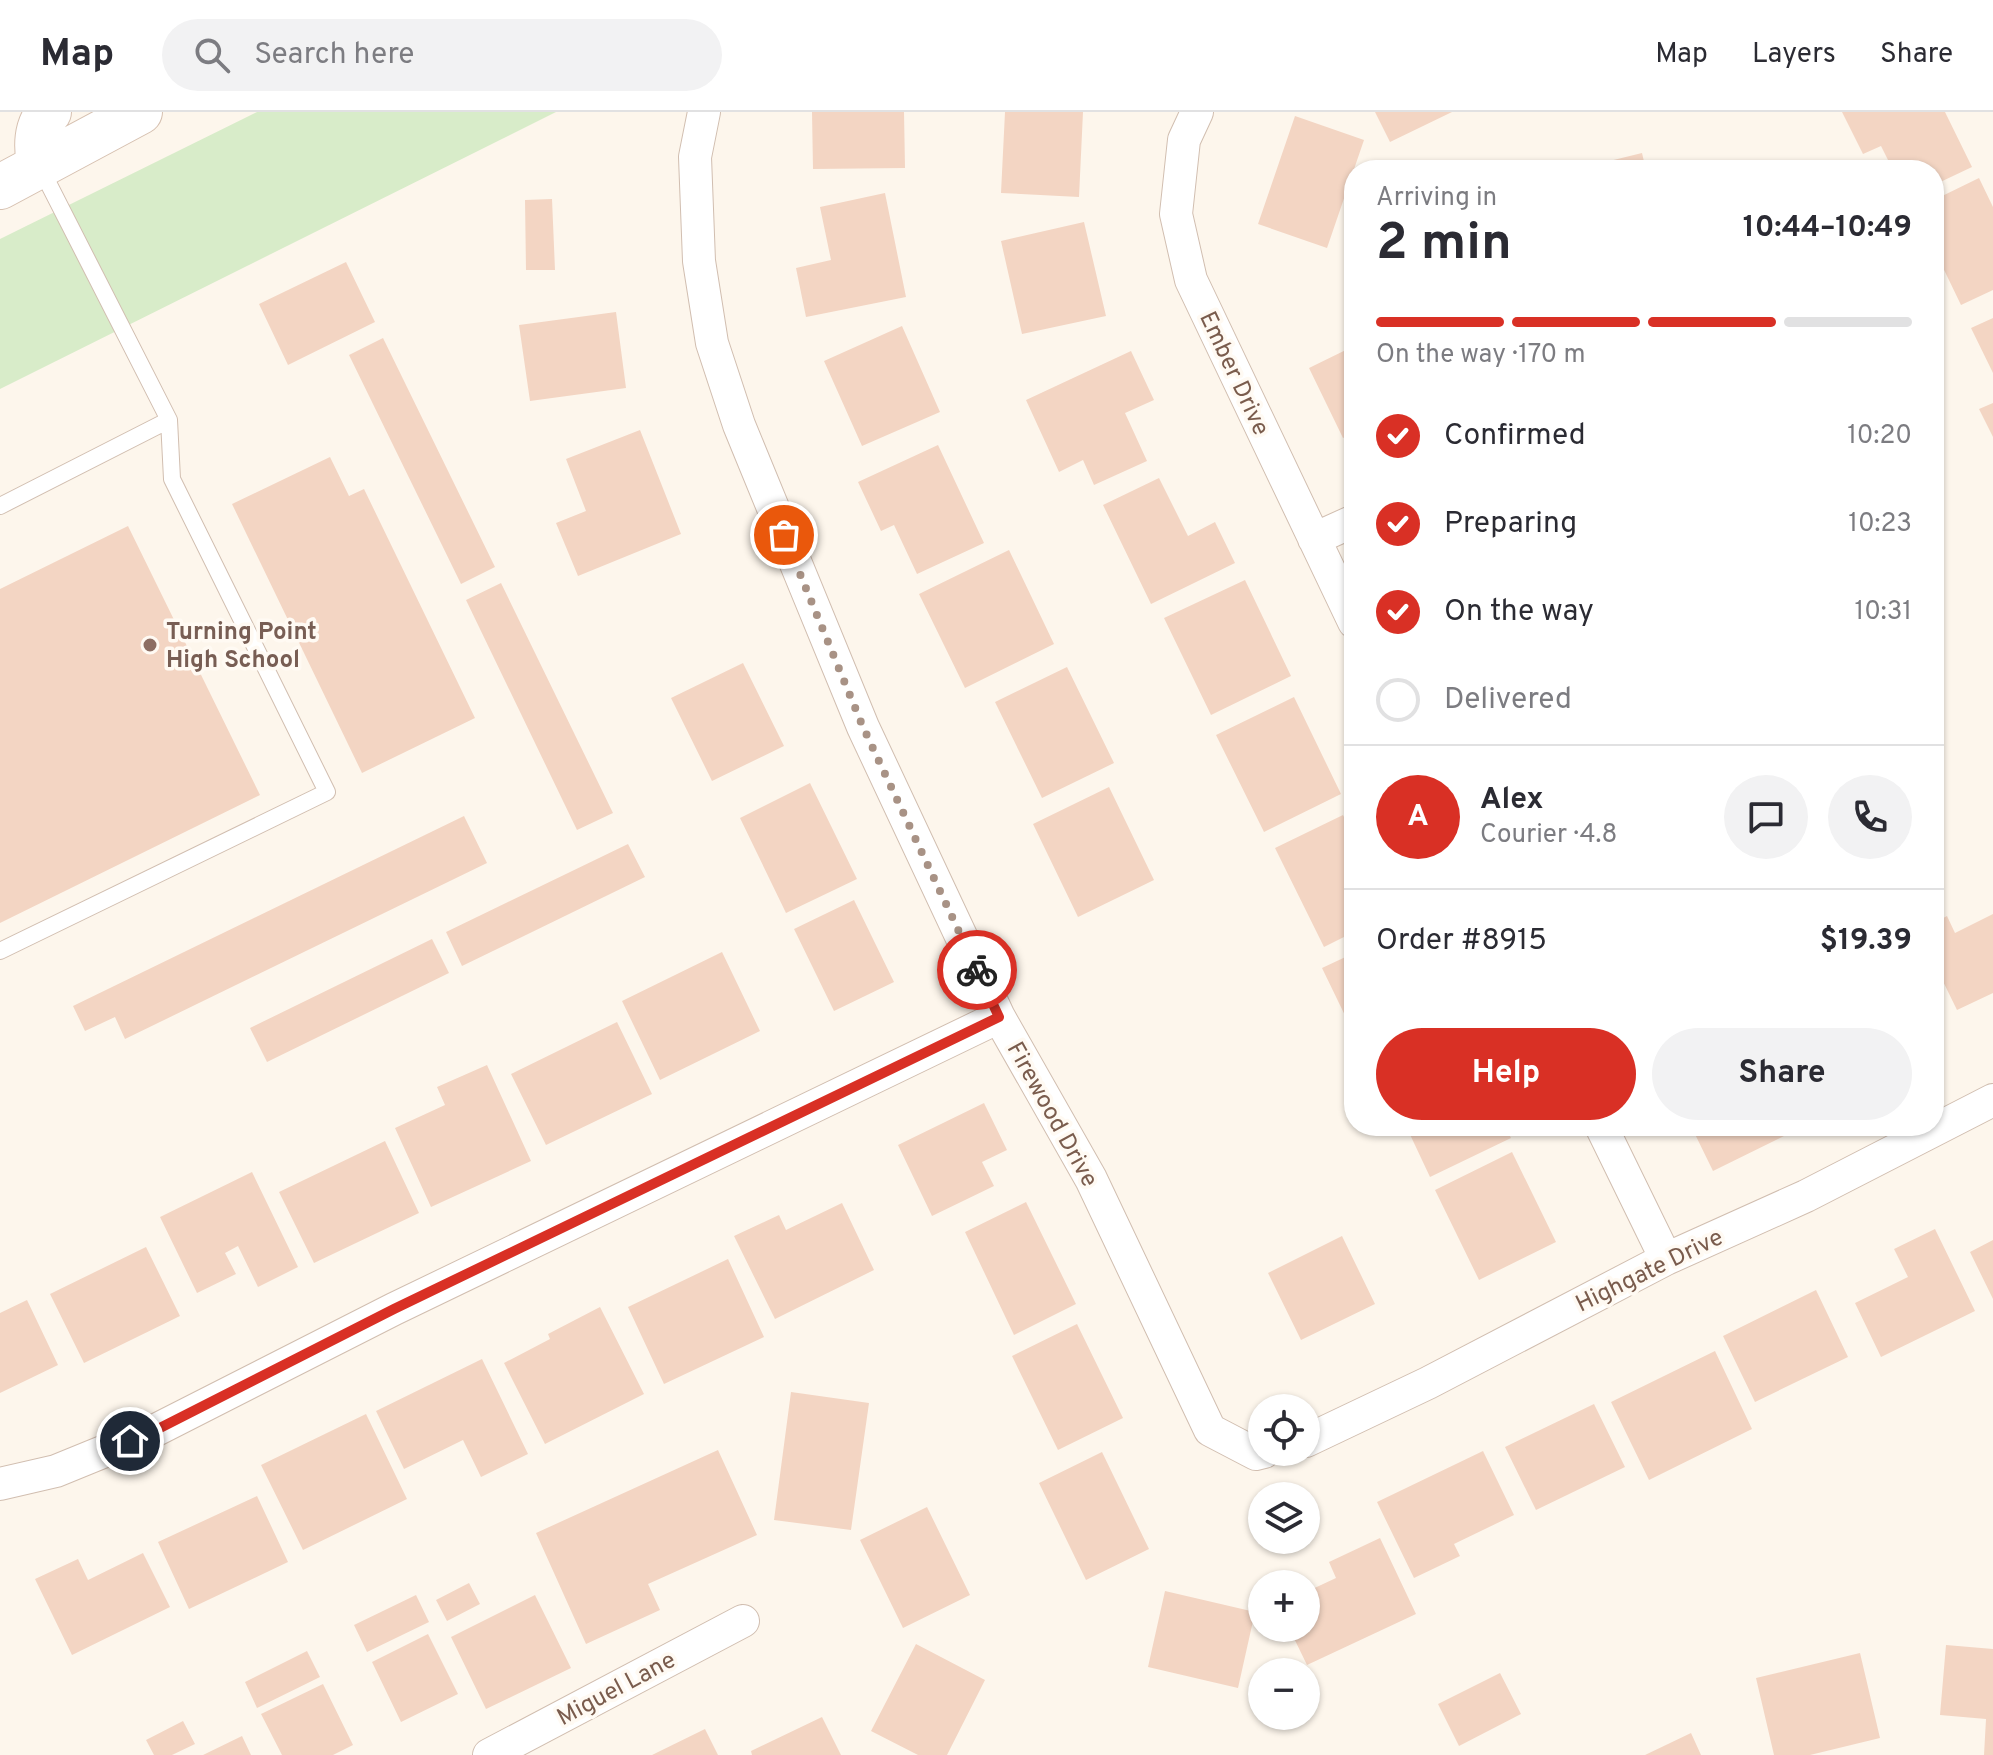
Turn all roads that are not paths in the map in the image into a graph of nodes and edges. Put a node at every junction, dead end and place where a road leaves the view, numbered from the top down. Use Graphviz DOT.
graph roads {
  1 [pos="49,112"];
  2 [pos="140,112"];
  3 [pos="704,112"];
  4 [pos="1197,112"];
  5 [pos="39,166"];
  6 [pos="0,187"];
  7 [pos="169,420"];
  8 [pos="0,506"];
  9 [pos="1344,526"];
  10 [pos="1314,539"];
  11 [pos="1344,601"];
  12 [pos="0,951"];
  13 [pos="999,1017"];
  14 [pos="1993,1100"];
  15 [pos="1944,1125"];
  16 [pos="1606,1136"];
  17 [pos="1923,1136"];
  18 [pos="1666,1259"];
  19 [pos="1320,1434"];
  20 [pos="1248,1447"];
  21 [pos="0,1484"];
  22 [pos="743,1621"];
  23 [pos="489,1755"];
  1 -- 5 [label="main road"];
  2 -- 5 [label="main road"];
  3 -- 13 [label="street, Firewood Drive"];
  4 -- 10 [label="street, Ember Drive"];
  5 -- 6 [label="main road"];
  5 -- 7 [label="lane"];
  7 -- 8 [label="lane"];
  7 -- 12 [label="lane"];
  9 -- 10 [label="street"];
  10 -- 11 [label="street, Ember Drive"];
  13 -- 20 [label="street, Firewood Drive"];
  13 -- 21 [label="street"];
  14 -- 15 [label="street, Highgate Drive"];
  16 -- 18 [label="street"];
  17 -- 18 [label="street, Highgate Drive"];
  18 -- 19 [label="street, Highgate Drive"];
  22 -- 23 [label="street, Miguel Lane"];
}
